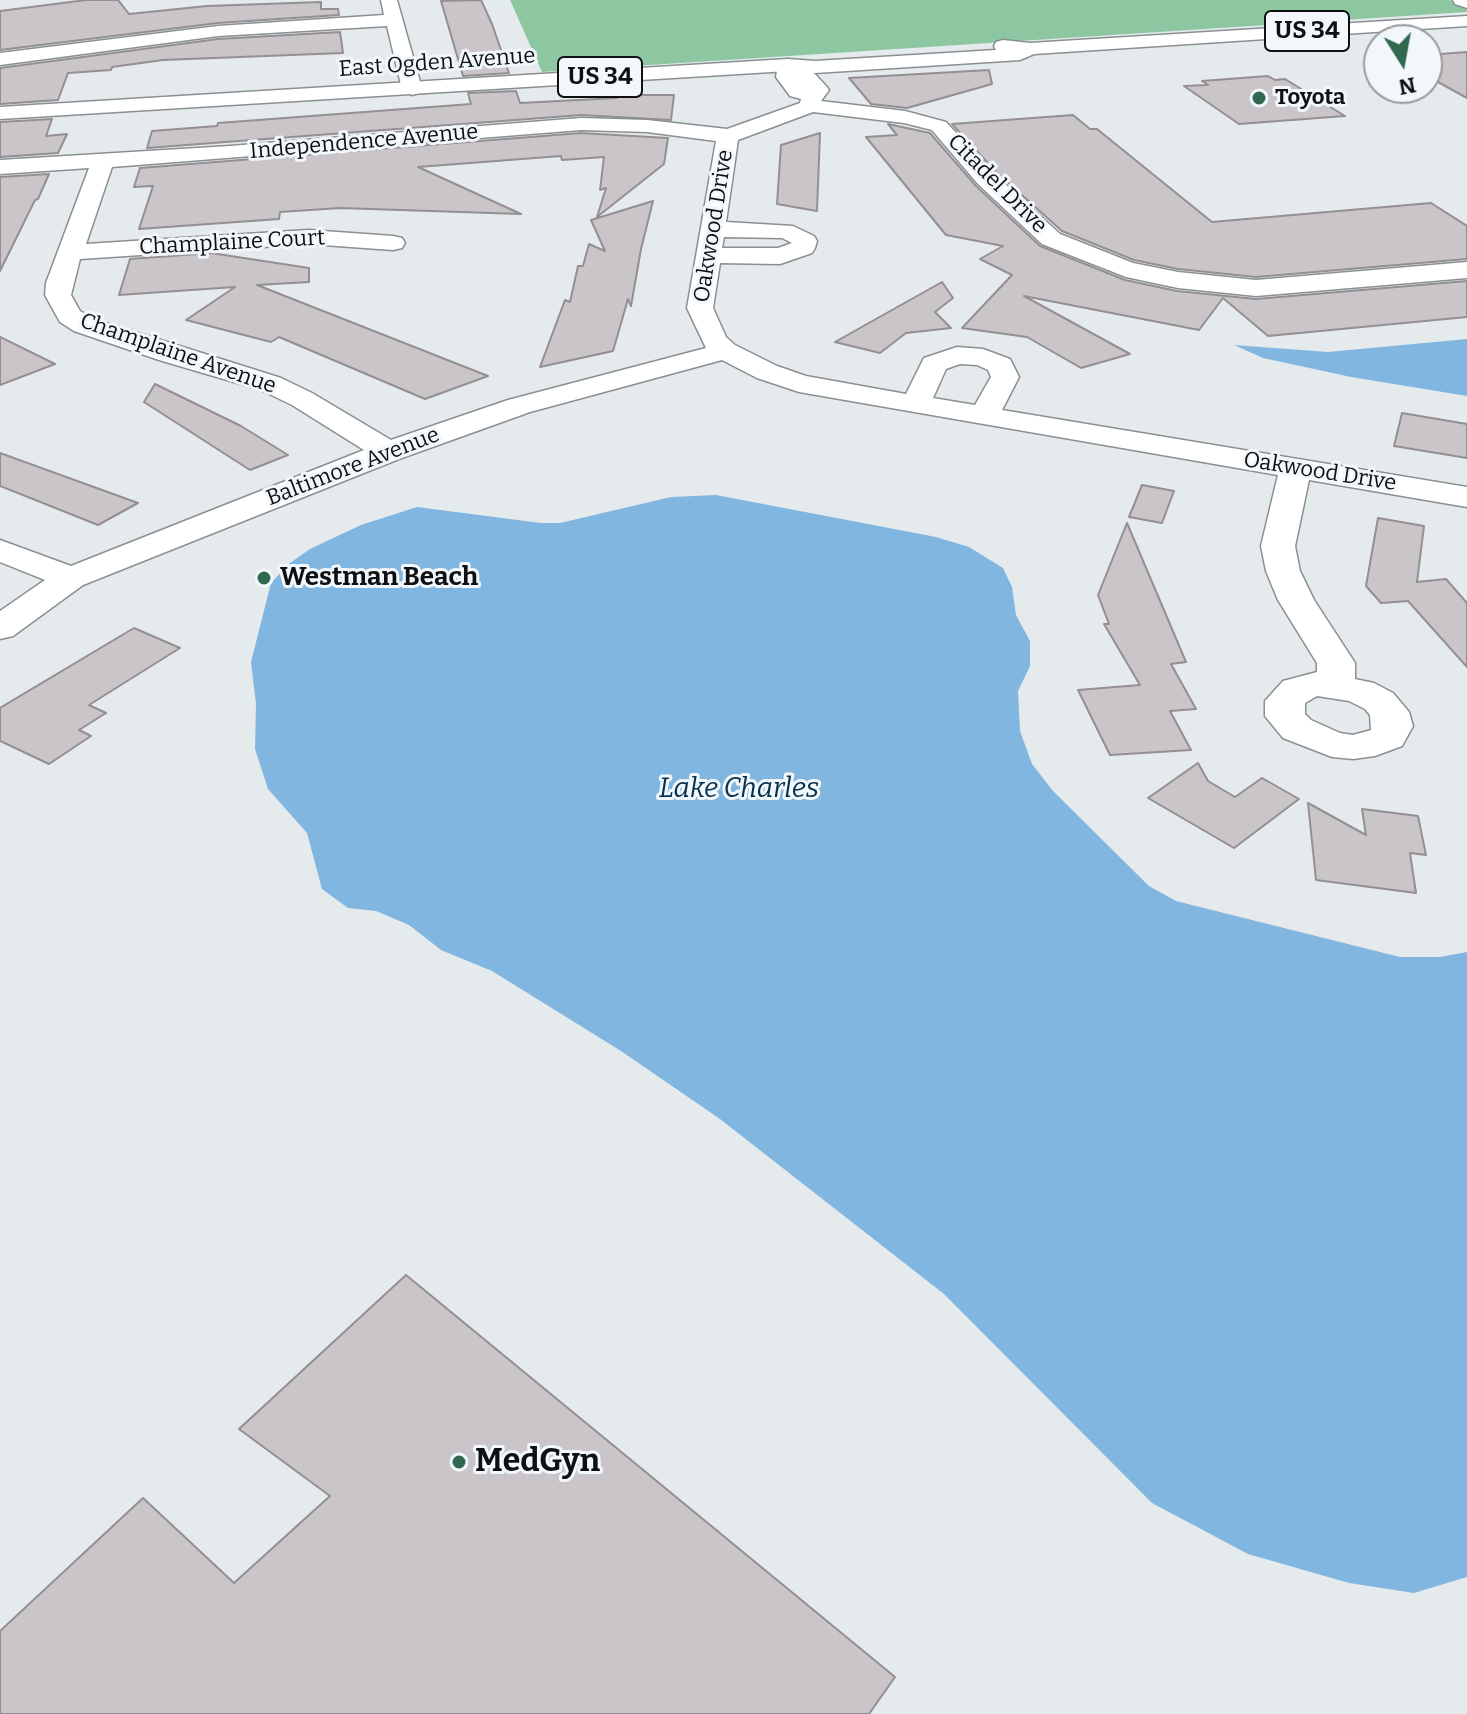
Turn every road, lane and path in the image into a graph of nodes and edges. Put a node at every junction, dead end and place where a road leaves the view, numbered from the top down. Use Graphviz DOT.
graph roads {
  1 [pos="389,0"];
  2 [pos="1461,0"];
  3 [pos="1467,3"];
  4 [pos="394,20"];
  5 [pos="1467,21"];
  6 [pos="0,59"];
  7 [pos="788,65"];
  8 [pos="412,89"];
  9 [pos="280,98"];
  10 [pos="811,101"];
  11 [pos="0,113"];
  12 [pos="0,122"];
  13 [pos="728,136"];
  14 [pos="103,161"];
  15 [pos="0,167"];
  16 [pos="393,243"];
  17 [pos="71,252"];
  18 [pos="1467,270"];
  19 [pos="725,351"];
  20 [pos="915,405"];
  21 [pos="984,416"];
  22 [pos="388,452"];
  23 [pos="1296,468"];
  24 [pos="1467,497"];
  25 [pos="0,550"];
  26 [pos="71,578"];
  27 [pos="0,628"];
  28 [pos="1336,685"];
  1 -- 4 [label="street"];
  2 -- 3 [label="street"];
  4 -- 6 [label="street"];
  4 -- 8 [label="street"];
  5 -- 7 [label="street, East Ogden Avenue / US 34"];
  7 -- 8 [label="street, East Ogden Avenue / US 34"];
  7 -- 10 [label="street"];
  8 -- 9 [label="street, East Ogden Avenue / US 34"];
  9 -- 11 [label="street, East Ogden Avenue / US 34"];
  9 -- 12 [label="street, East Ogden Avenue / US 34"];
  10 -- 13 [label="street, Oakwood Drive"];
  10 -- 18 [label="street, Citadel Drive"];
  13 -- 14 [label="street, Independence Avenue"];
  13 -- 19 [label="street, Oakwood Drive"];
  14 -- 15 [label="street, Independence Avenue"];
  14 -- 17 [label="street, Champlaine Avenue"];
  16 -- 17 [label="street, Champlaine Court"];
  17 -- 22 [label="street, Champlaine Avenue"];
  19 -- 20 [label="street, Oakwood Drive"];
  19 -- 22 [label="street, Baltimore Avenue"];
  20 -- 21 [label="street, Oakwood Drive"];
  20 -- 21 [label="street"];
  21 -- 23 [label="street, Oakwood Drive"];
  22 -- 26 [label="street, Baltimore Avenue"];
  23 -- 24 [label="street, Oakwood Drive"];
  23 -- 28 [label="street"];
  25 -- 26 [label="street"];
  26 -- 27 [label="street, Baltimore Avenue"];
}
